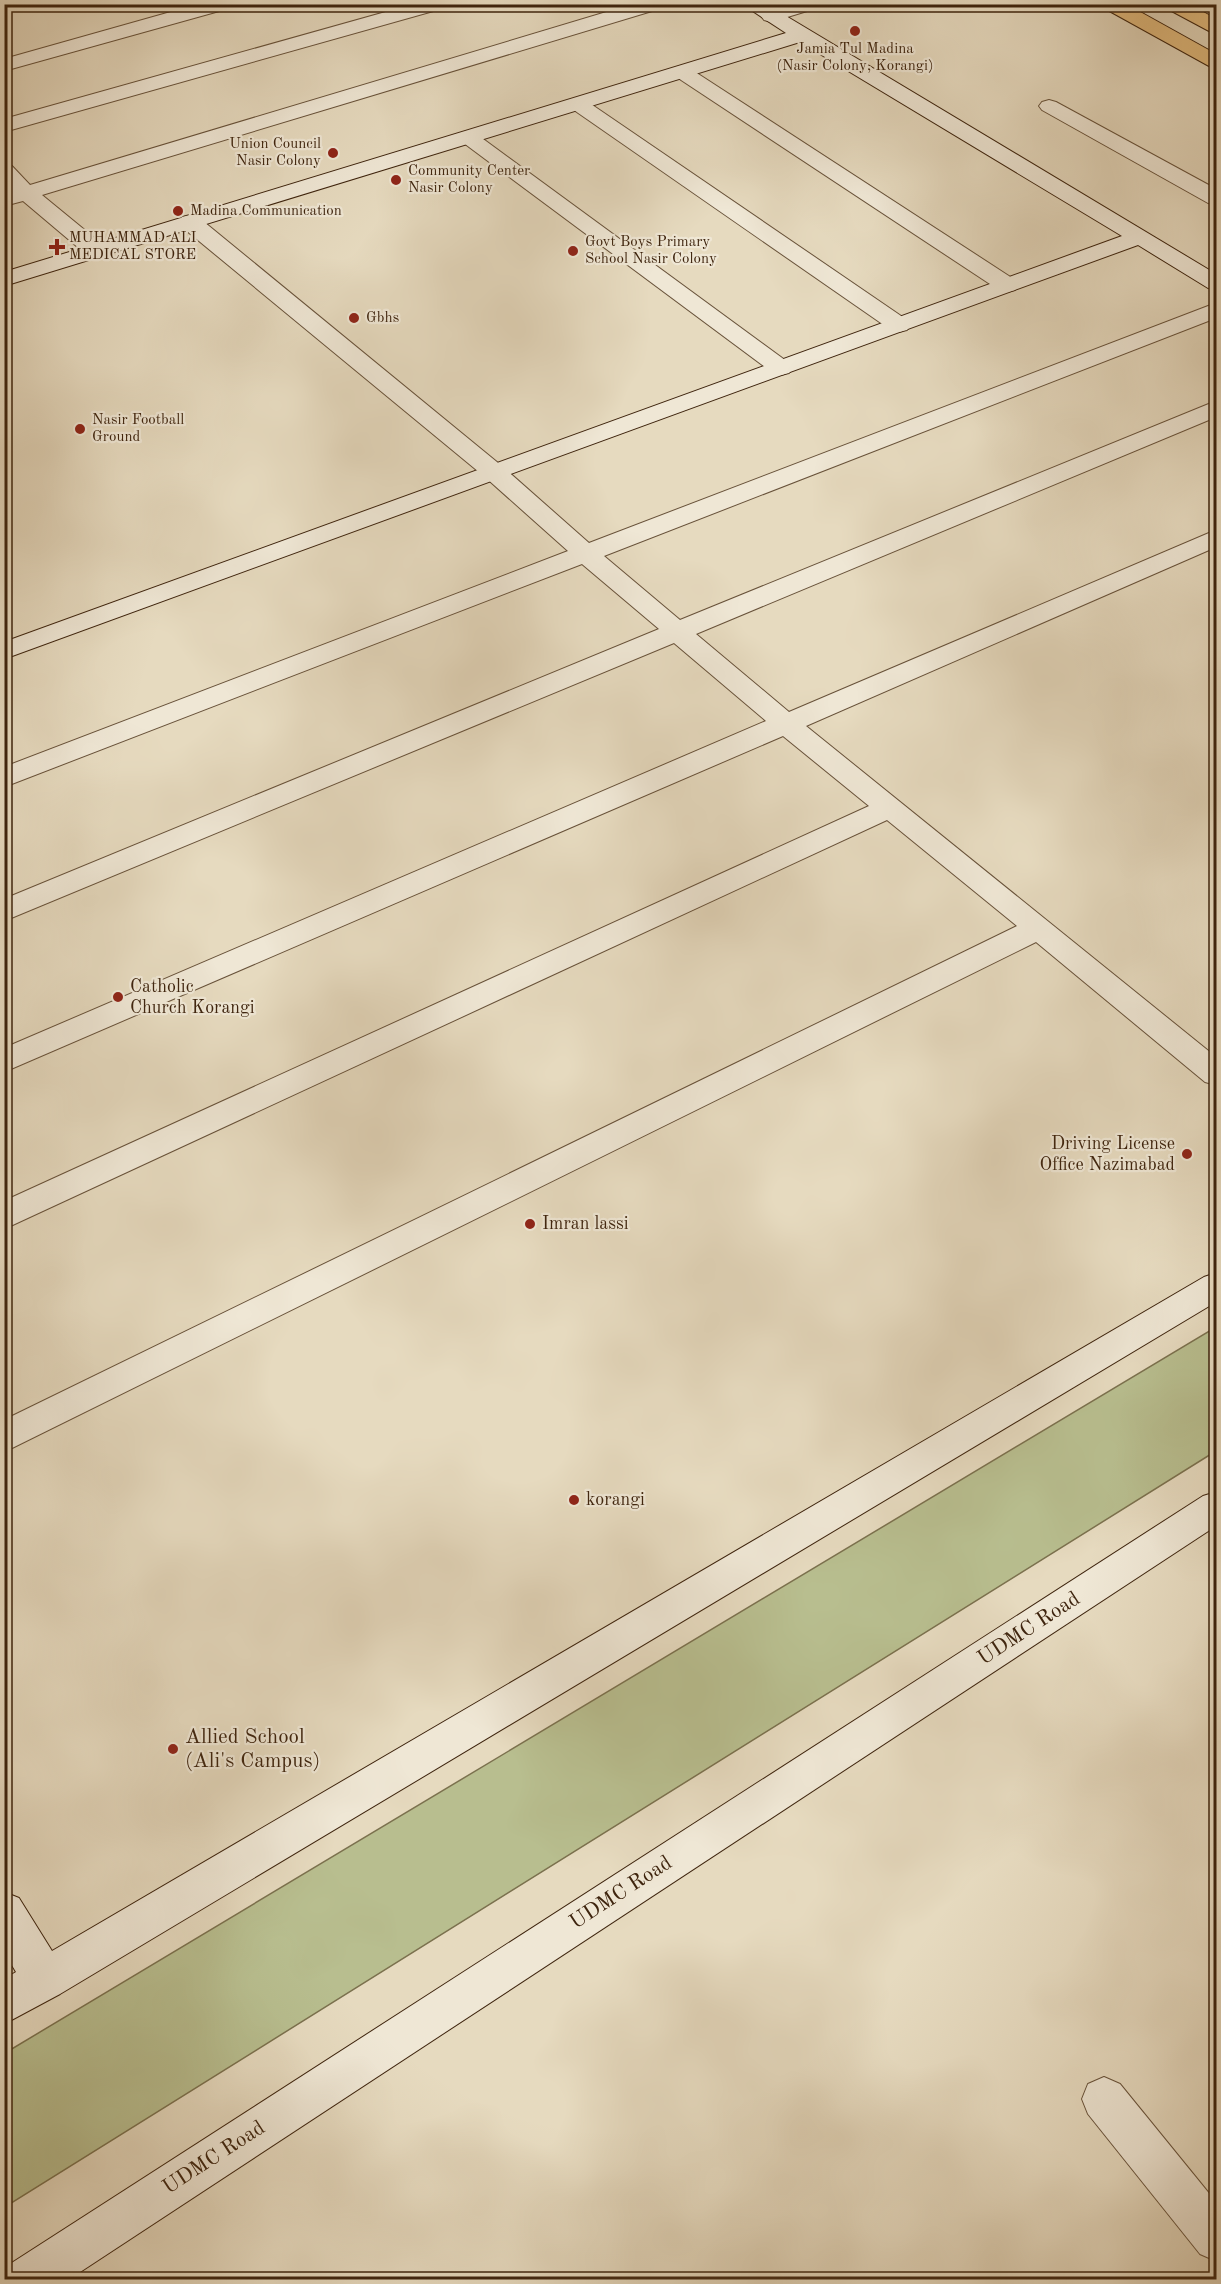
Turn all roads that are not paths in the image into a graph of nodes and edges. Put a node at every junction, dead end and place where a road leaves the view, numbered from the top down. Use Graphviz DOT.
graph roads {
  1 [pos="223,4"];
  2 [pos="437,4"];
  3 [pos="655,4"];
  4 [pos="751,4"];
  5 [pos="810,4"];
  6 [pos="1111,4"];
  7 [pos="1173,4"];
  8 [pos="771,16"];
  9 [pos="1216,27"];
  10 [pos="802,35"];
  11 [pos="1216,62"];
  12 [pos="4,65"];
  13 [pos="682,72"];
  14 [pos="578,104"];
  15 [pos="1049,106"];
  16 [pos="4,126"];
  17 [pos="468,137"];
  18 [pos="4,171"];
  19 [pos="26,193"];
  20 [pos="1216,198"];
  21 [pos="4,200"];
  22 [pos="189,222"];
  23 [pos="1140,237"];
  24 [pos="95,250"];
  25 [pos="4,279"];
  26 [pos="1216,283"];
  27 [pos="1007,285"];
  28 [pos="1216,310"];
  29 [pos="899,325"];
  30 [pos="781,368"];
  31 [pos="1216,408"];
  32 [pos="494,472"];
  33 [pos="1216,538"];
  34 [pos="585,553"];
  35 [pos="678,632"];
  36 [pos="4,651"];
  37 [pos="785,723"];
  38 [pos="4,778"];
  39 [pos="889,808"];
  40 [pos="4,911"];
  41 [pos="1039,927"];
  42 [pos="4,1061"];
  43 [pos="1216,1074"];
  44 [pos="4,1216"];
  45 [pos="1216,1286"];
  46 [pos="4,1437"];
  47 [pos="1216,1507"];
  48 [pos="4,1912"];
  49 [pos="45,1980"];
  50 [pos="4,2003"];
  51 [pos="1104,2099"];
  52 [pos="1216,2238"];
  53 [pos="26,2280"];
  1 -- 12 [label="street"];
  2 -- 16 [label="street"];
  3 -- 19 [label="street"];
  4 -- 8 [label="street"];
  5 -- 8 [label="street"];
  6 -- 11 [label="main road"];
  7 -- 9 [label="main road"];
  8 -- 10 [label="street"];
  10 -- 13 [label="street"];
  10 -- 23 [label="street"];
  13 -- 14 [label="street"];
  13 -- 27 [label="street"];
  14 -- 17 [label="street"];
  14 -- 29 [label="street"];
  15 -- 20 [label="street"];
  17 -- 22 [label="street"];
  17 -- 30 [label="street"];
  18 -- 19 [label="street"];
  19 -- 21 [label="street"];
  19 -- 24 [label="street"];
  22 -- 24 [label="street"];
  22 -- 32 [label="street"];
  23 -- 26 [label="street"];
  23 -- 27 [label="street"];
  24 -- 25 [label="street"];
  27 -- 29 [label="street"];
  28 -- 34 [label="street"];
  29 -- 30 [label="street"];
  30 -- 32 [label="street"];
  31 -- 35 [label="street"];
  32 -- 34 [label="street"];
  32 -- 36 [label="street"];
  33 -- 37 [label="street"];
  34 -- 35 [label="street"];
  34 -- 38 [label="street"];
  35 -- 37 [label="street"];
  35 -- 40 [label="street"];
  37 -- 39 [label="street"];
  37 -- 42 [label="street"];
  39 -- 41 [label="street"];
  39 -- 44 [label="street"];
  41 -- 43 [label="street"];
  41 -- 46 [label="street"];
  45 -- 49 [label="street"];
  47 -- 53 [label="street, UDMC Road"];
  48 -- 49 [label="street"];
  49 -- 50 [label="street"];
  51 -- 52 [label="street"];
}
